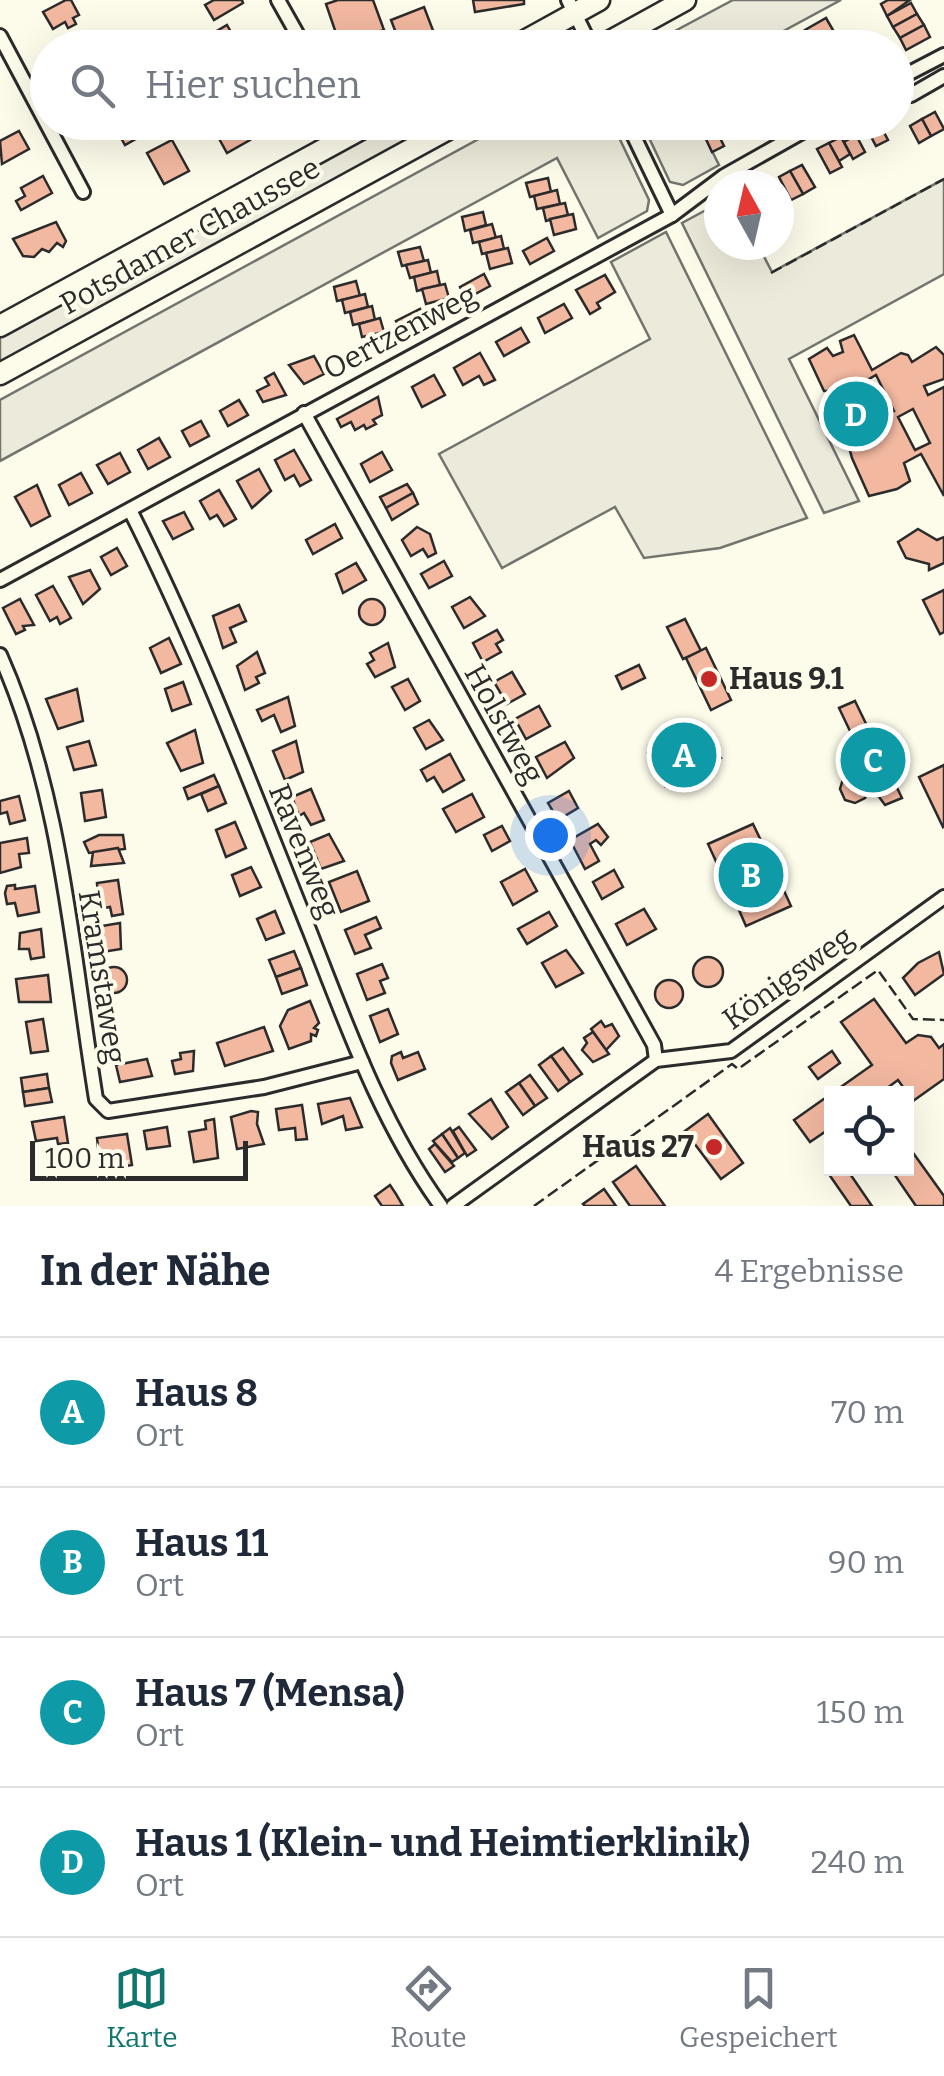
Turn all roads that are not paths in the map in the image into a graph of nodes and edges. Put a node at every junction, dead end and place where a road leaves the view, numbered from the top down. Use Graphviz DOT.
graph roads {
  1 [pos="278,0"];
  2 [pos="599,0"];
  3 [pos="685,0"];
  4 [pos="572,6"];
  5 [pos="295,30"];
  6 [pos="538,30"];
  7 [pos="585,30"];
  8 [pos="629,30"];
  9 [pos="0,36"];
  10 [pos="944,55"];
  11 [pos="914,71"];
  12 [pos="944,76"];
  13 [pos="30,92"];
  14 [pos="914,93"];
  15 [pos="55,140"];
  16 [pos="341,140"];
  17 [pos="428,140"];
  18 [pos="635,140"];
  19 [pos="788,140"];
  20 [pos="83,192"];
  21 [pos="672,215"];
  22 [pos="0,326"];
  23 [pos="0,374"];
  24 [pos="304,413"];
  25 [pos="130,510"];
  26 [pos="0,580"];
  27 [pos="0,656"];
  28 [pos="944,897"];
  29 [pos="656,1060"];
  30 [pos="362,1062"];
  31 [pos="442,1206"];
  32 [pos="454,1206"];
  1 -- 5 [label="street"];
  2 -- 4 [label="main road"];
  3 -- 8 [label="main road"];
  4 -- 6 [label="main road"];
  4 -- 7 [label="street"];
  9 -- 13 [label="street"];
  10 -- 11 [label="street"];
  12 -- 14 [label="street"];
  15 -- 20 [label="street"];
  16 -- 22 [label="main road, Potsdamer Chaussee"];
  17 -- 23 [label="main road, Potsdamer Chaussee"];
  18 -- 21 [label="street"];
  19 -- 21 [label="street, Oertzenweg"];
  21 -- 24 [label="street, Oertzenweg"];
  24 -- 25 [label="street, Oertzenweg"];
  24 -- 29 [label="street, Holstweg"];
  25 -- 26 [label="street, Oertzenweg"];
  25 -- 30 [label="street, Ravenweg"];
  27 -- 30 [label="street, Kramstaweg"];
  28 -- 29 [label="street, Königsweg"];
  29 -- 32 [label="street, Königsweg"];
  30 -- 31 [label="street, Ravenweg"];
}
